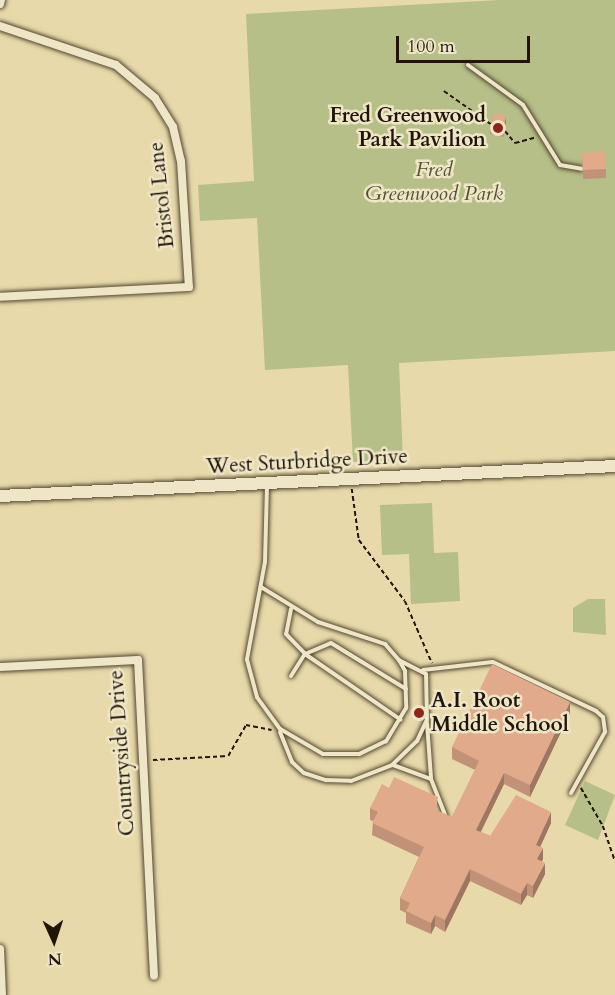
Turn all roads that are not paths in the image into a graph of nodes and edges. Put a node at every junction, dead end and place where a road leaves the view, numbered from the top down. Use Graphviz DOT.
graph roads {
  1 [pos="0,26"];
  2 [pos="468,65"];
  3 [pos="582,169"];
  4 [pos="0,297"];
  5 [pos="615,466"];
  6 [pos="267,483"];
  7 [pos="0,496"];
  8 [pos="261,587"];
  9 [pos="291,609"];
  10 [pos="305,654"];
  11 [pos="399,660"];
  12 [pos="0,667"];
  13 [pos="423,670"];
  14 [pos="291,676"];
  15 [pos="406,689"];
  16 [pos="401,720"];
  17 [pos="427,720"];
  18 [pos="280,731"];
  19 [pos="392,765"];
  20 [pos="431,779"];
  21 [pos="571,793"];
  22 [pos="448,823"];
  23 [pos="0,949"];
  24 [pos="154,976"];
  25 [pos="1,994"];
  1 -- 4 [label="street, Bristol Lane"];
  2 -- 3 [label="lane"];
  5 -- 6 [label="street, West Sturbridge Drive"];
  6 -- 7 [label="street, West Sturbridge Drive"];
  6 -- 8 [label="lane"];
  8 -- 9 [label="lane"];
  8 -- 18 [label="lane"];
  9 -- 10 [label="lane"];
  9 -- 11 [label="lane"];
  10 -- 14 [label="lane"];
  10 -- 15 [label="lane"];
  10 -- 16 [label="lane"];
  11 -- 13 [label="lane"];
  11 -- 15 [label="lane"];
  12 -- 24 [label="street, Countryside Drive"];
  13 -- 17 [label="lane"];
  13 -- 21 [label="lane"];
  15 -- 16 [label="lane"];
  16 -- 18 [label="lane"];
  17 -- 19 [label="lane"];
  17 -- 20 [label="lane"];
  18 -- 19 [label="lane"];
  19 -- 20 [label="lane"];
  20 -- 22 [label="lane"];
  23 -- 25 [label="street"];
}
